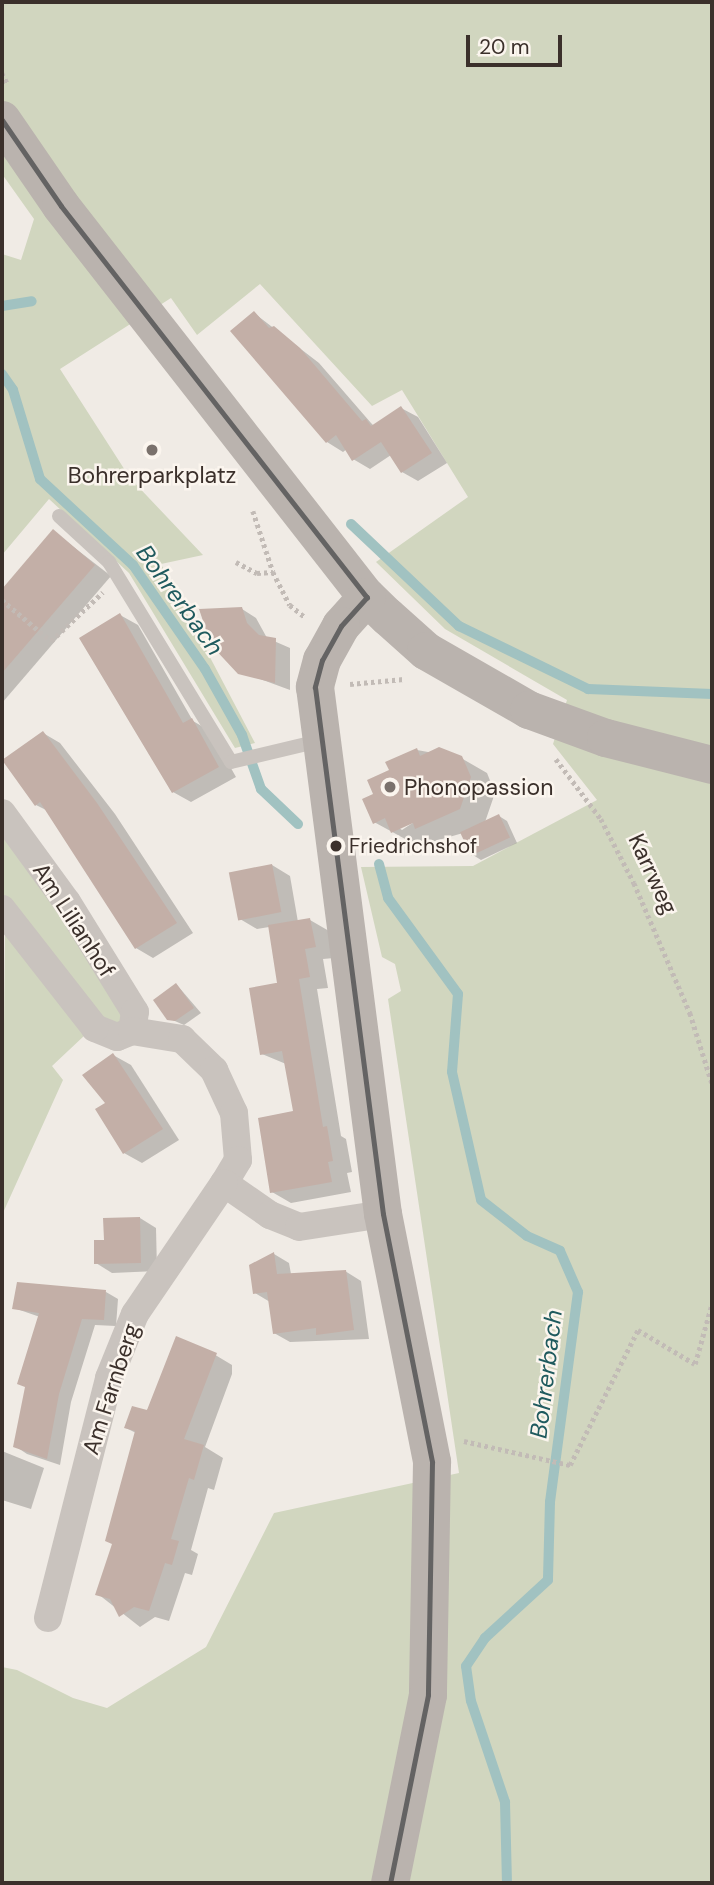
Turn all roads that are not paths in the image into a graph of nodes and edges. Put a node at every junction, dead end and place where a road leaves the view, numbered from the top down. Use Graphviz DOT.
graph roads {
  1 [pos="2,120"];
  2 [pos="59,516"];
  3 [pos="367,597"];
  4 [pos="319,741"];
  5 [pos="712,765"];
  6 [pos="2,813"];
  7 [pos="2,909"];
  8 [pos="132,1031"];
  9 [pos="224,1183"];
  10 [pos="383,1214"];
  11 [pos="48,1618"];
  12 [pos="390,1883"];
  1 -- 3 [label="street"];
  2 -- 4 [label="lane"];
  3 -- 4 [label="street"];
  3 -- 5 [label="street"];
  4 -- 10 [label="street"];
  6 -- 8 [label="street, Am Lilianhof"];
  7 -- 8 [label="street, Am Lilianhof"];
  8 -- 9 [label="street, Am Lilianhof"];
  9 -- 10 [label="street"];
  9 -- 11 [label="street, Am Farnberg"];
  10 -- 12 [label="street"];
}
